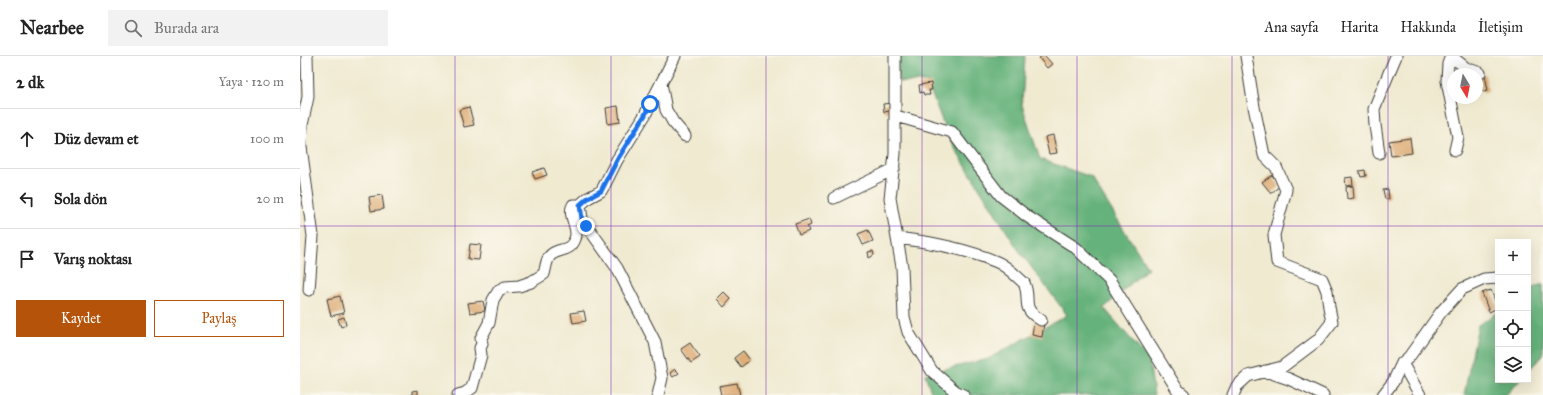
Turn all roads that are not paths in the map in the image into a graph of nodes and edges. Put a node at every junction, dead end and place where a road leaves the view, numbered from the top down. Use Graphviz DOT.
graph roads {
  1 [pos="307,56"];
  2 [pos="675,56"];
  3 [pos="895,56"];
  4 [pos="1246,56"];
  5 [pos="1396,56"];
  6 [pos="1451,56"];
  7 [pos="1466,68"];
  8 [pos="661,83"];
  9 [pos="896,116"];
  10 [pos="685,136"];
  11 [pos="1455,150"];
  12 [pos="1379,153"];
  13 [pos="894,169"];
  14 [pos="834,198"];
  15 [pos="580,205"];
  16 [pos="897,238"];
  17 [pos="1495,278"];
  18 [pos="309,290"];
  19 [pos="1041,320"];
  20 [pos="1402,363"];
  21 [pos="1265,371"];
  22 [pos="1179,393"];
  23 [pos="458,395"];
  24 [pos="658,395"];
  25 [pos="963,395"];
  26 [pos="1233,395"];
  27 [pos="1322,395"];
  28 [pos="1383,395"];
  29 [pos="1420,395"];
  1 -- 18 [label="street"];
  2 -- 8 [label="street"];
  3 -- 9 [label="street"];
  4 -- 21 [label="street"];
  5 -- 12 [label="street"];
  6 -- 7 [label="street"];
  6 -- 11 [label="street"];
  8 -- 10 [label="street"];
  8 -- 15 [label="street"];
  9 -- 13 [label="street"];
  9 -- 22 [label="street"];
  13 -- 14 [label="street"];
  13 -- 16 [label="street"];
  15 -- 23 [label="street"];
  15 -- 24 [label="street"];
  16 -- 19 [label="street"];
  16 -- 25 [label="street"];
  17 -- 20 [label="street"];
  20 -- 28 [label="street"];
  20 -- 29 [label="street"];
  21 -- 26 [label="street"];
  21 -- 27 [label="street"];
}
